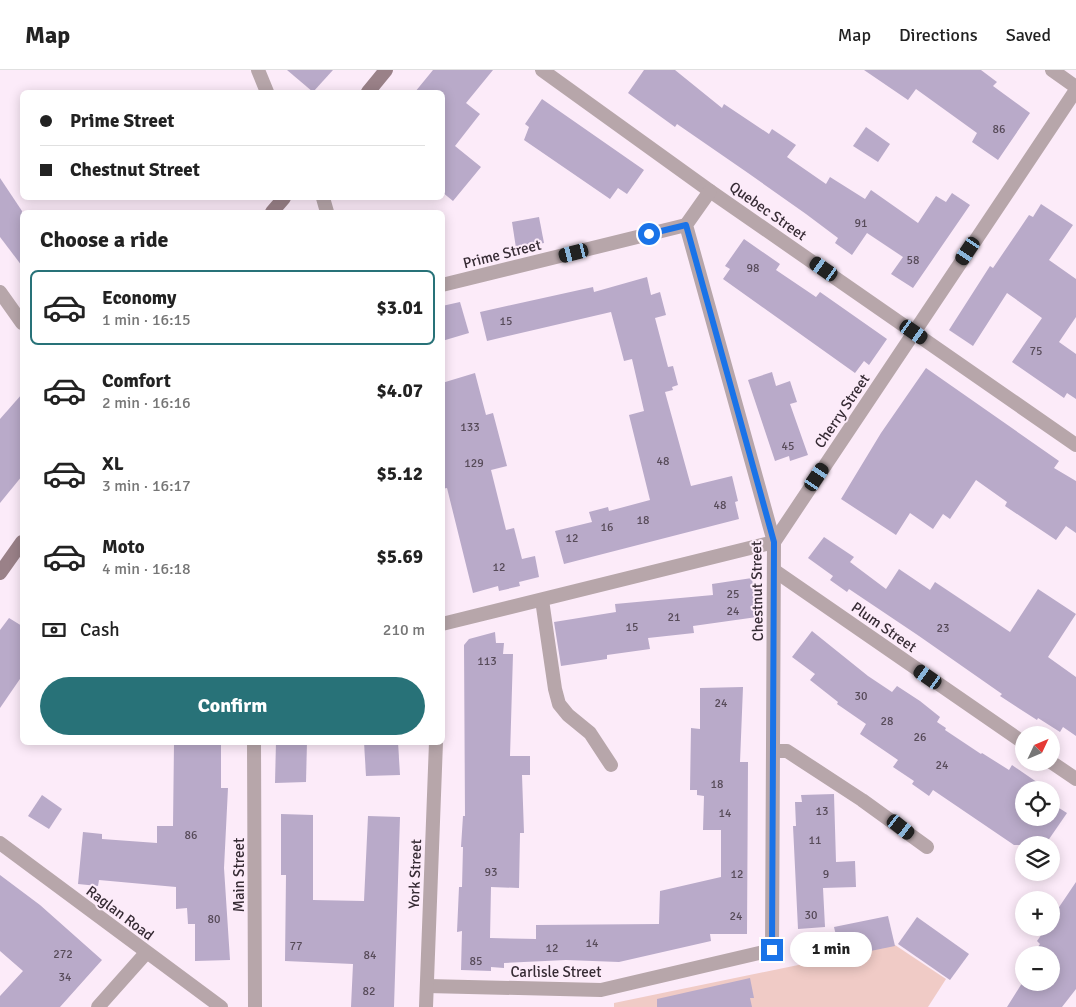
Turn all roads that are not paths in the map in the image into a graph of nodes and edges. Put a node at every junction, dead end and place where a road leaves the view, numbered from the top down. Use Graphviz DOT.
graph roads {
  1 [pos="258,70"];
  2 [pos="386,70"];
  3 [pos="542,70"];
  4 [pos="1052,70"];
  5 [pos="1076,88"];
  6 [pos="266,90"];
  7 [pos="370,90"];
  8 [pos="710,190"];
  9 [pos="282,200"];
  10 [pos="274,210"];
  11 [pos="686,225"];
  12 [pos="445,284"];
  13 [pos="0,292"];
  14 [pos="20,320"];
  15 [pos="914,332"];
  16 [pos="1076,445"];
  17 [pos="774,542"];
  18 [pos="20,545"];
  19 [pos="775,571"];
  20 [pos="0,573"];
  21 [pos="542,600"];
  22 [pos="445,623"];
  23 [pos="1015,737"];
  24 [pos="254,745"];
  25 [pos="436,745"];
  26 [pos="773,750"];
  27 [pos="611,765"];
  28 [pos="1060,768"];
  29 [pos="1076,779"];
  30 [pos="0,843"];
  31 [pos="927,847"];
  32 [pos="772,950"];
  33 [pos="146,952"];
  34 [pos="427,986"];
  35 [pos="98,1007"];
  36 [pos="221,1007"];
  37 [pos="255,1007"];
  38 [pos="426,1007"];
  1 -- 6 [label="street"];
  2 -- 7 [label="main road"];
  3 -- 8 [label="street, Quebec Street"];
  4 -- 5 [label="street"];
  5 -- 15 [label="street, Cherry Street"];
  8 -- 11 [label="street"];
  8 -- 15 [label="street, Quebec Street"];
  9 -- 10 [label="main road"];
  11 -- 12 [label="street, Prime Street"];
  11 -- 17 [label="street, Chestnut Street"];
  13 -- 14 [label="street"];
  15 -- 16 [label="street, Quebec Street"];
  15 -- 17 [label="street, Cherry Street"];
  17 -- 19 [label="street, Chestnut Street"];
  17 -- 21 [label="street"];
  18 -- 20 [label="main road"];
  19 -- 23 [label="street, Plum Street"];
  19 -- 26 [label="street, Chestnut Street"];
  21 -- 22 [label="street"];
  21 -- 27 [label="street"];
  24 -- 37 [label="street, Main Street"];
  25 -- 34 [label="street, York Street"];
  26 -- 31 [label="street"];
  26 -- 32 [label="street, Chestnut Street"];
  28 -- 29 [label="street"];
  30 -- 33 [label="street, Raglan Road"];
  32 -- 34 [label="street, Carlisle Street"];
  33 -- 35 [label="street"];
  33 -- 36 [label="street, Raglan Road"];
  34 -- 38 [label="street, York Street"];
}
